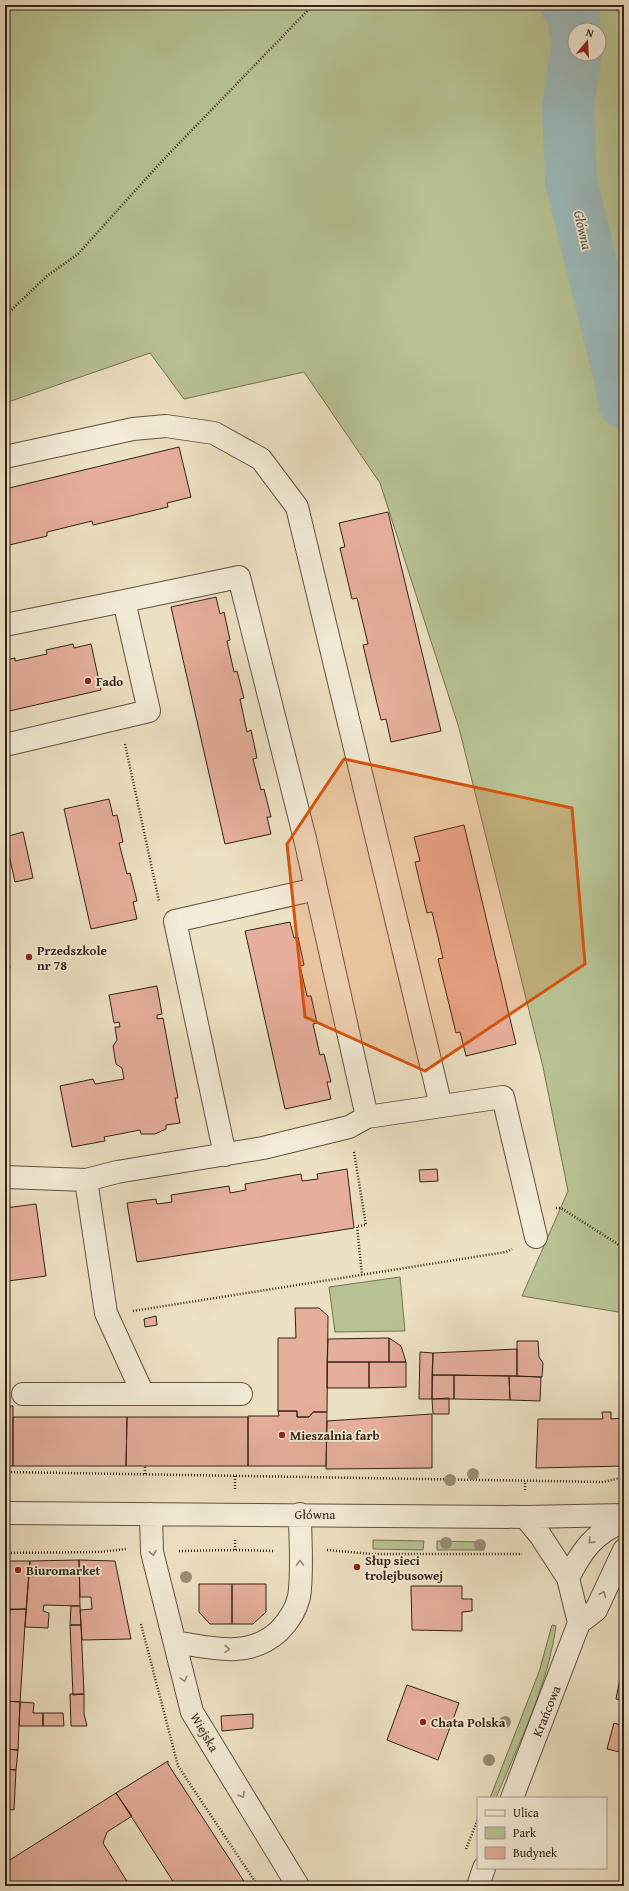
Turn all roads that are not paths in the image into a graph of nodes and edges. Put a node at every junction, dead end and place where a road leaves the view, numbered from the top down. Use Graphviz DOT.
graph roads {
  1 [pos="5,457"];
  2 [pos="124,601"];
  3 [pos="5,625"];
  4 [pos="5,745"];
  5 [pos="316,889"];
  6 [pos="441,1106"];
  7 [pos="358,1122"];
  8 [pos="225,1155"];
  9 [pos="5,1177"];
  10 [pos="86,1180"];
  11 [pos="536,1236"];
  12 [pos="23,1394"];
  13 [pos="143,1394"];
  14 [pos="241,1394"];
  15 [pos="5,1513"];
  16 [pos="151,1514"];
  17 [pos="300,1514"];
  18 [pos="624,1515"];
  19 [pos="525,1517"];
  20 [pos="624,1522"];
  21 [pos="624,1550"];
  22 [pos="568,1578"];
  23 [pos="579,1623"];
  24 [pos="175,1642"];
  25 [pos="512,1797"];
  26 [pos="484,1869"];
  27 [pos="298,1886"];
  28 [pos="478,1886"];
  1 -- 6 [label="street"];
  2 -- 3 [label="street"];
  2 -- 4 [label="street"];
  2 -- 5 [label="street"];
  5 -- 7 [label="street"];
  5 -- 8 [label="street"];
  6 -- 7 [label="street"];
  6 -- 11 [label="street"];
  7 -- 8 [label="street"];
  8 -- 10 [label="street"];
  9 -- 10 [label="street"];
  10 -- 13 [label="street"];
  12 -- 13 [label="street"];
  13 -- 14 [label="street"];
  15 -- 16 [label="street, Główna"];
  16 -- 17 [label="street, Główna"];
  16 -- 24 [label="street, Wiejska, one-way"];
  17 -- 19 [label="street, Główna"];
  24 -- 17 [label="street, one-way"];
  18 -- 19 [label="street, Główna"];
  19 -- 22 [label="street"];
  20 -- 22 [label="street, one-way"];
  23 -- 21 [label="street, one-way"];
  22 -- 23 [label="street"];
  23 -- 25 [label="street, Krańcowa"];
  24 -- 27 [label="street, Wiejska, one-way"];
  26 -- 28 [label="street"];
}
